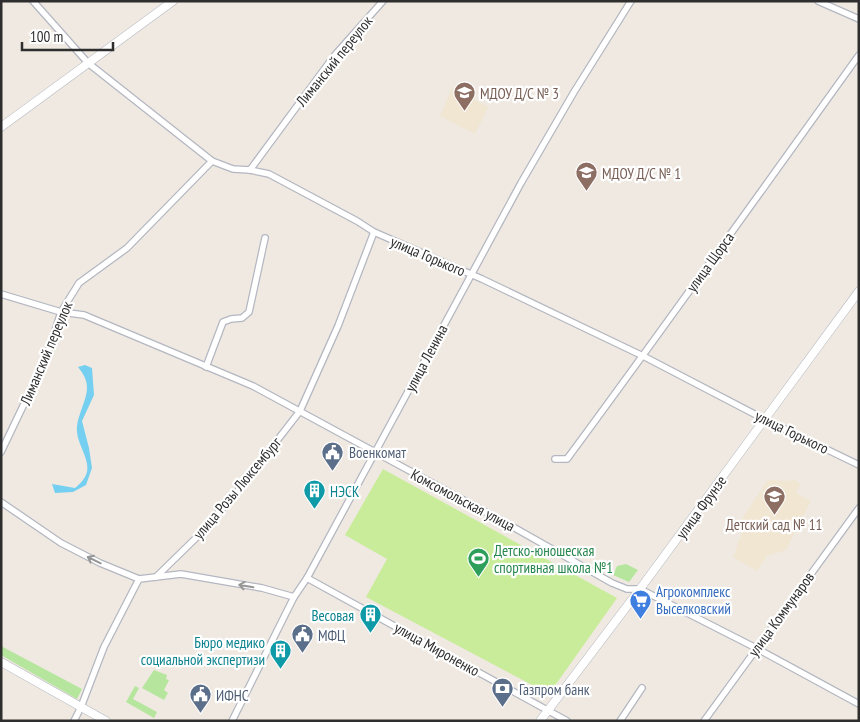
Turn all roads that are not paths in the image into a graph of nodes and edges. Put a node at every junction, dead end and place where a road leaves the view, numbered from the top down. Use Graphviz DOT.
graph roads {
  1 [pos="33,1"];
  2 [pos="173,1"];
  3 [pos="382,1"];
  4 [pos="631,1"];
  5 [pos="818,1"];
  6 [pos="859,19"];
  7 [pos="859,55"];
  8 [pos="88,63"];
  9 [pos="1,127"];
  10 [pos="212,161"];
  11 [pos="250,170"];
  12 [pos="374,232"];
  13 [pos="265,238"];
  14 [pos="472,274"];
  15 [pos="859,291"];
  16 [pos="1,294"];
  17 [pos="61,312"];
  18 [pos="643,356"];
  19 [pos="206,367"];
  20 [pos="300,411"];
  21 [pos="764,420"];
  22 [pos="1,452"];
  23 [pos="375,453"];
  24 [pos="555,459"];
  25 [pos="859,464"];
  26 [pos="1,502"];
  27 [pos="859,508"];
  28 [pos="156,577"];
  29 [pos="307,578"];
  30 [pos="140,579"];
  31 [pos="640,589"];
  32 [pos="294,597"];
  33 [pos="756,648"];
  34 [pos="1,662"];
  35 [pos="642,688"];
  36 [pos="859,704"];
  37 [pos="81,707"];
  38 [pos="548,711"];
  39 [pos="74,721"];
  40 [pos="106,721"];
  41 [pos="232,721"];
  42 [pos="540,721"];
  43 [pos="567,721"];
  44 [pos="620,721"];
  45 [pos="704,721"];
  1 -- 8 [label="street, улица Горького"];
  2 -- 8 [label="main road"];
  3 -- 11 [label="street, Лиманский переулок"];
  4 -- 14 [label="street, улица Ленина"];
  5 -- 6 [label="street"];
  7 -- 18 [label="street, улица Щорса"];
  8 -- 9 [label="main road"];
  8 -- 10 [label="street, улица Горького"];
  10 -- 11 [label="street, улица Горького"];
  10 -- 17 [label="street, Лиманский переулок"];
  11 -- 12 [label="street, улица Горького"];
  12 -- 14 [label="street, улица Горького"];
  12 -- 20 [label="street, улица Розы Люксембург"];
  13 -- 19 [label="street"];
  14 -- 18 [label="street, улица Горького"];
  14 -- 23 [label="street, улица Ленина"];
  15 -- 21 [label="main road, улица Фрунзе"];
  16 -- 17 [label="street, Комсомольская улица"];
  17 -- 19 [label="street, Комсомольская улица"];
  17 -- 22 [label="street, Лиманский переулок"];
  18 -- 21 [label="street, улица Горького"];
  18 -- 24 [label="street, улица Щорса"];
  19 -- 20 [label="street, Комсомольская улица"];
  20 -- 23 [label="street, Комсомольская улица"];
  20 -- 28 [label="street, улица Розы Люксембург"];
  21 -- 25 [label="street, улица Горького"];
  21 -- 31 [label="main road, улица Фрунзе"];
  23 -- 29 [label="street, улица Ленина"];
  23 -- 31 [label="street, Комсомольская улица"];
  30 -- 26 [label="street, one-way"];
  27 -- 33 [label="street, улица Коммунаров"];
  28 -- 30 [label="street"];
  32 -- 28 [label="street, one-way"];
  29 -- 32 [label="street, улица Ленина"];
  29 -- 38 [label="street, улица Мироненко"];
  30 -- 37 [label="street"];
  31 -- 33 [label="street, Комсомольская улица"];
  31 -- 38 [label="main road, улица Фрунзе"];
  32 -- 41 [label="street, улица Ленина"];
  33 -- 36 [label="street, Комсомольская улица"];
  33 -- 45 [label="street, улица Коммунаров"];
  34 -- 37 [label="main road"];
  35 -- 44 [label="street"];
  37 -- 39 [label="street"];
  37 -- 40 [label="main road"];
  38 -- 42 [label="main road, улица Фрунзе"];
  38 -- 43 [label="street, улица Мироненко"];
}
